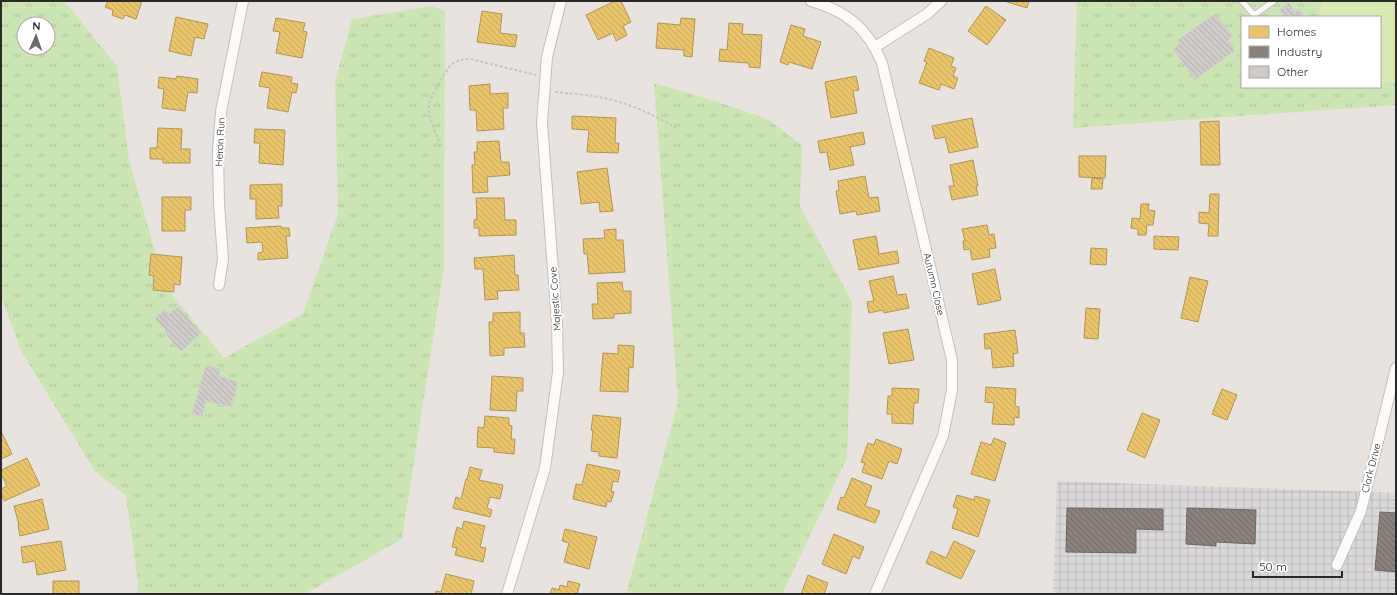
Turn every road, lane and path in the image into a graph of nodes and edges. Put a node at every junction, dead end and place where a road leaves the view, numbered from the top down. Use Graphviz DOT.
graph roads {
  1 [pos="243,1"];
  2 [pos="561,1"];
  3 [pos="810,1"];
  4 [pos="941,1"];
  5 [pos="1242,1"];
  6 [pos="1274,1"];
  7 [pos="876,47"];
  8 [pos="536,75"];
  9 [pos="550,91"];
  10 [pos="678,129"];
  11 [pos="441,146"];
  12 [pos="219,285"];
  13 [pos="1396,368"];
  14 [pos="1337,565"];
  15 [pos="507,594"];
  16 [pos="876,594"];
  1 -- 12 [label="street, Heron Run"];
  2 -- 15 [label="street, Majestic Cove"];
  3 -- 7 [label="street, Autumn Close"];
  4 -- 7 [label="street"];
  5 -- 6 [label="lane"];
  7 -- 16 [label="street, Autumn Close"];
  8 -- 11 [label="path"];
  9 -- 10 [label="path"];
  13 -- 14 [label="street, Clark Drive"];
}
